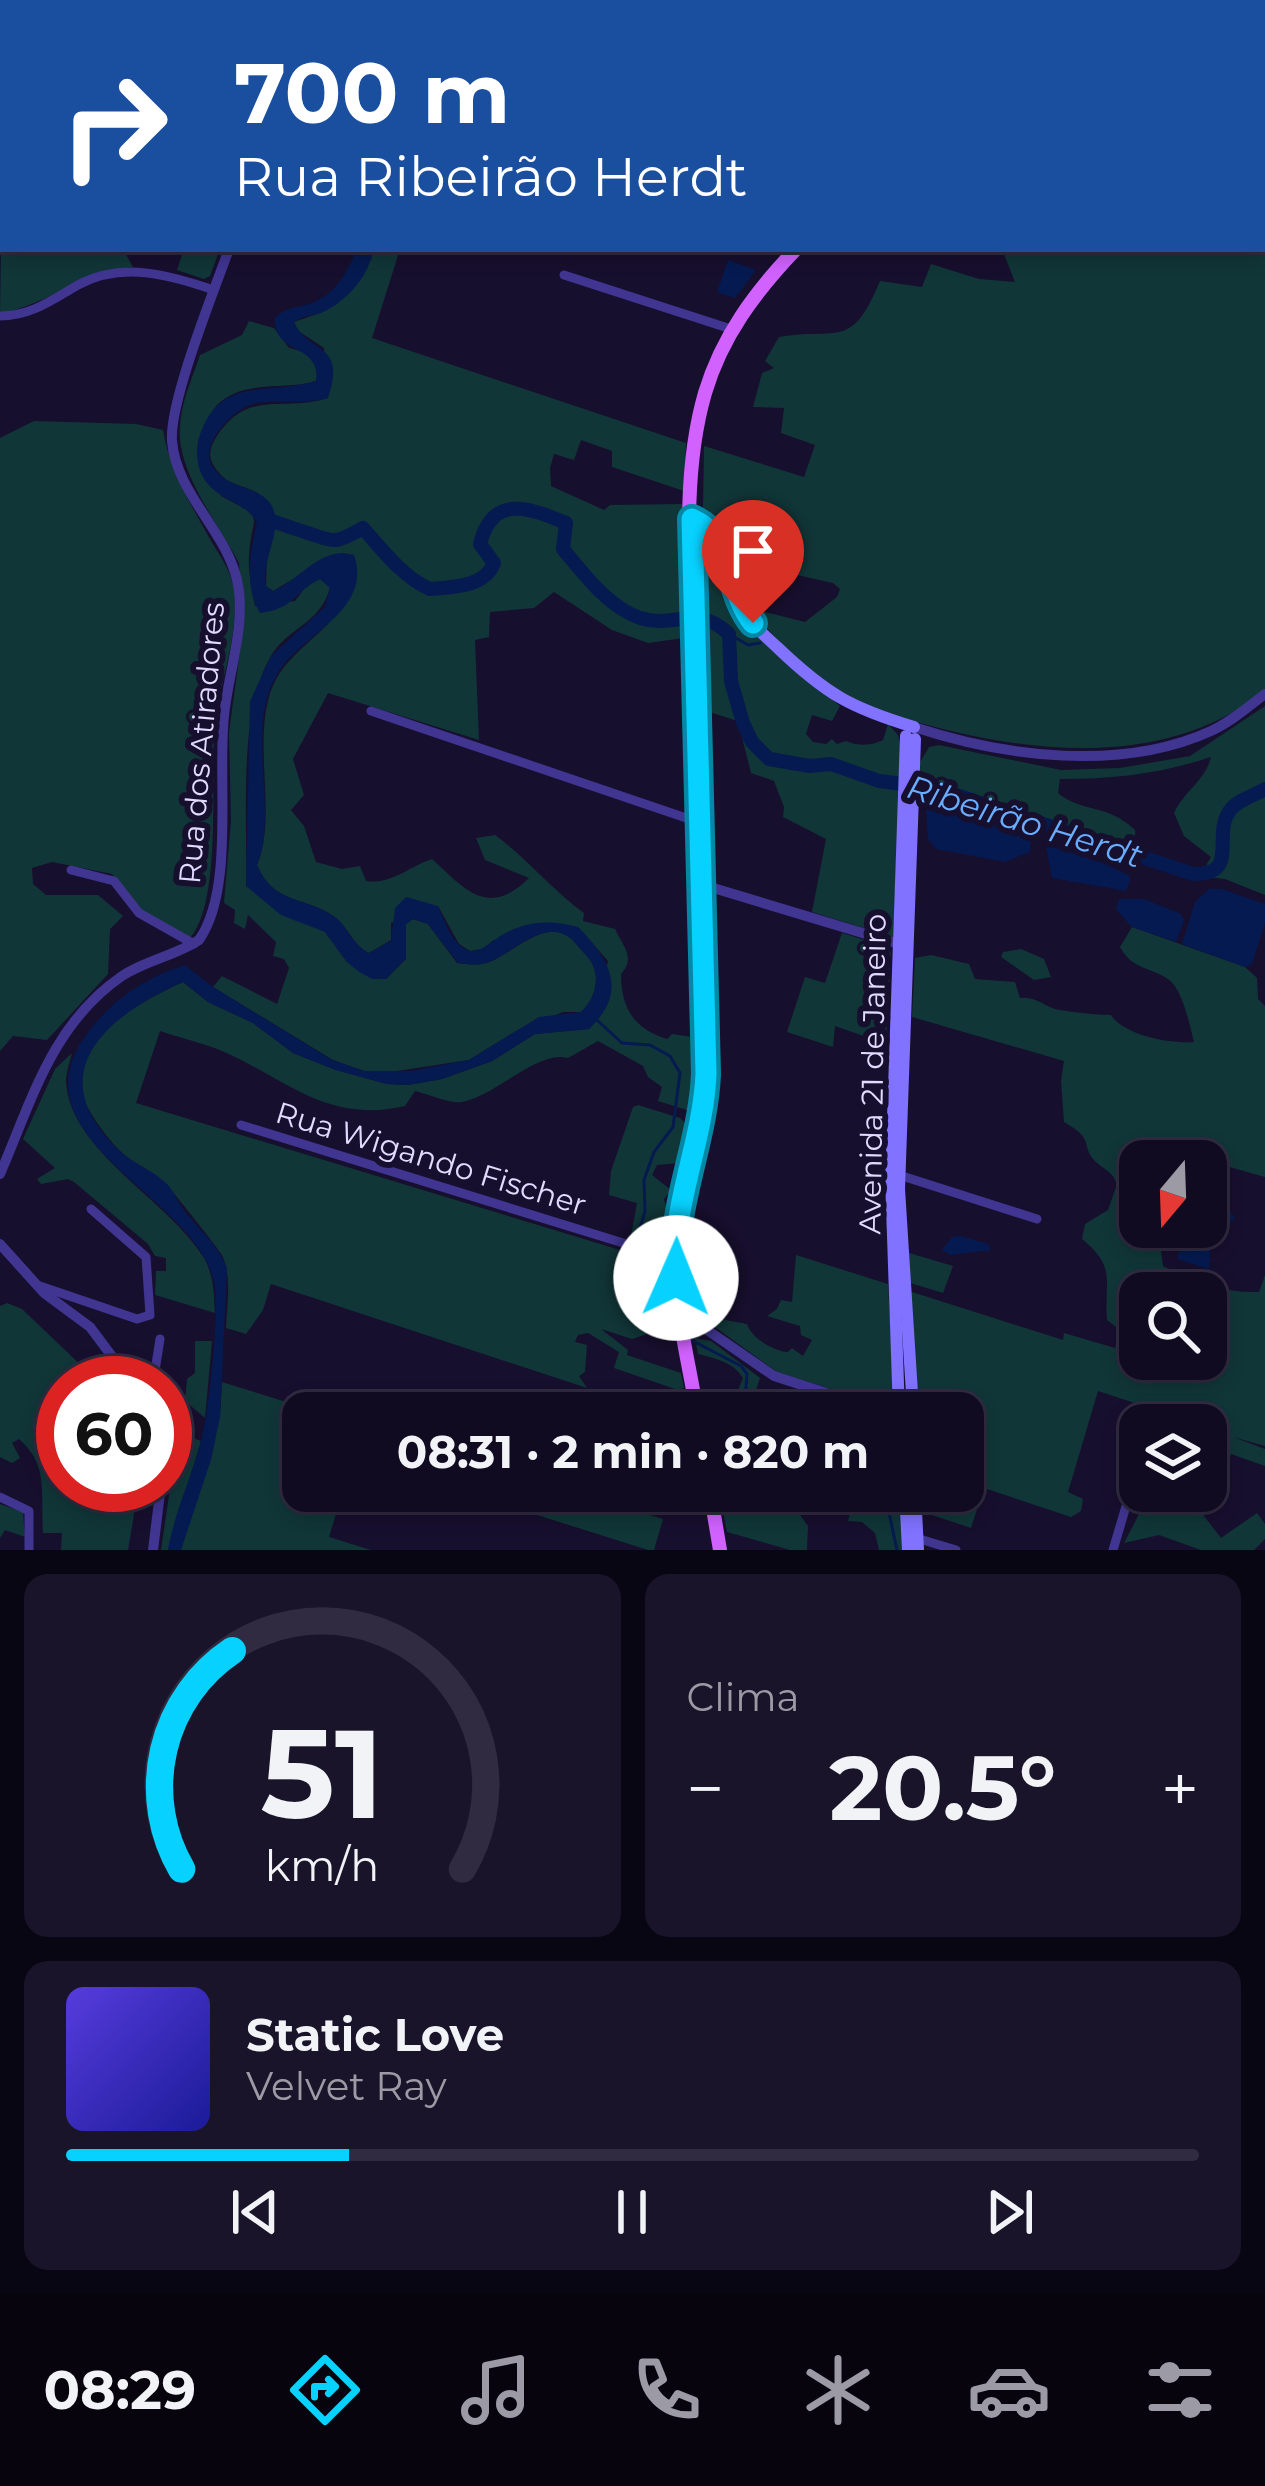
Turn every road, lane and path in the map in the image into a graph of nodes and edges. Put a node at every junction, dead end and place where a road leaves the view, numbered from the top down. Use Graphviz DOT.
graph roads {
  1 [pos="228,252"];
  2 [pos="794,252"];
  3 [pos="564,275"];
  4 [pos="214,290"];
  5 [pos="0,316"];
  6 [pos="731,329"];
  7 [pos="692,519"];
  8 [pos="1265,694"];
  9 [pos="371,711"];
  10 [pos="912,735"];
  11 [pos="909,790"];
  12 [pos="698,822"];
  13 [pos="71,870"];
  14 [pos="700,884"];
  15 [pos="194,944"];
  16 [pos="899,944"];
  17 [pos="241,1125"];
  18 [pos="0,1174"];
  19 [pos="899,1175"];
  20 [pos="91,1209"];
  21 [pos="1037,1219"];
  22 [pos="0,1244"];
  23 [pos="675,1259"];
  24 [pos="35,1285"];
  25 [pos="681,1312"];
  26 [pos="160,1339"];
  27 [pos="112,1356"];
  28 [pos="157,1356"];
  29 [pos="694,1392"];
  30 [pos="823,1392"];
  31 [pos="906,1392"];
  32 [pos="906,1392"];
  33 [pos="0,1497"];
  34 [pos="157,1512"];
  35 [pos="714,1512"];
  36 [pos="908,1512"];
  37 [pos="914,1512"];
  38 [pos="1124,1512"];
  39 [pos="913,1544"];
  40 [pos="29,1550"];
  41 [pos="152,1550"];
  42 [pos="720,1550"];
  43 [pos="956,1550"];
  44 [pos="1113,1550"];
  1 -- 4 [label="street, Rua dos Atiradores"];
  2 -- 6 [label="main road"];
  3 -- 6 [label="street"];
  4 -- 5 [label="street"];
  4 -- 15 [label="street, Rua dos Atiradores"];
  6 -- 7 [label="main road"];
  7 -- 10 [label="main road"];
  7 -- 12 [label="main road"];
  8 -- 10 [label="street"];
  9 -- 12 [label="street"];
  10 -- 11 [label="main road, Avenida 21 de Janeiro"];
  11 -- 16 [label="main road, Avenida 21 de Janeiro"];
  11 -- 19 [label="main road, Avenida 21 de Janeiro"];
  12 -- 14 [label="main road"];
  13 -- 15 [label="street"];
  14 -- 16 [label="street"];
  14 -- 23 [label="main road"];
  15 -- 18 [label="street"];
  16 -- 31 [label="main road, Avenida 21 de Janeiro"];
  17 -- 23 [label="street, Rua Wigando Fischer"];
  19 -- 21 [label="street"];
  19 -- 32 [label="main road, Avenida 21 de Janeiro"];
  20 -- 24 [label="street"];
  22 -- 24 [label="street"];
  23 -- 25 [label="main road"];
  24 -- 27 [label="street"];
  25 -- 29 [label="main road"];
  25 -- 30 [label="street"];
  26 -- 28 [label="street"];
  33 -- 40 [label="street"];
  34 -- 41 [label="street"];
  35 -- 42 [label="main road"];
  36 -- 39 [label="main road"];
  37 -- 39 [label="main road"];
  38 -- 44 [label="street"];
  39 -- 43 [label="street"];
}
